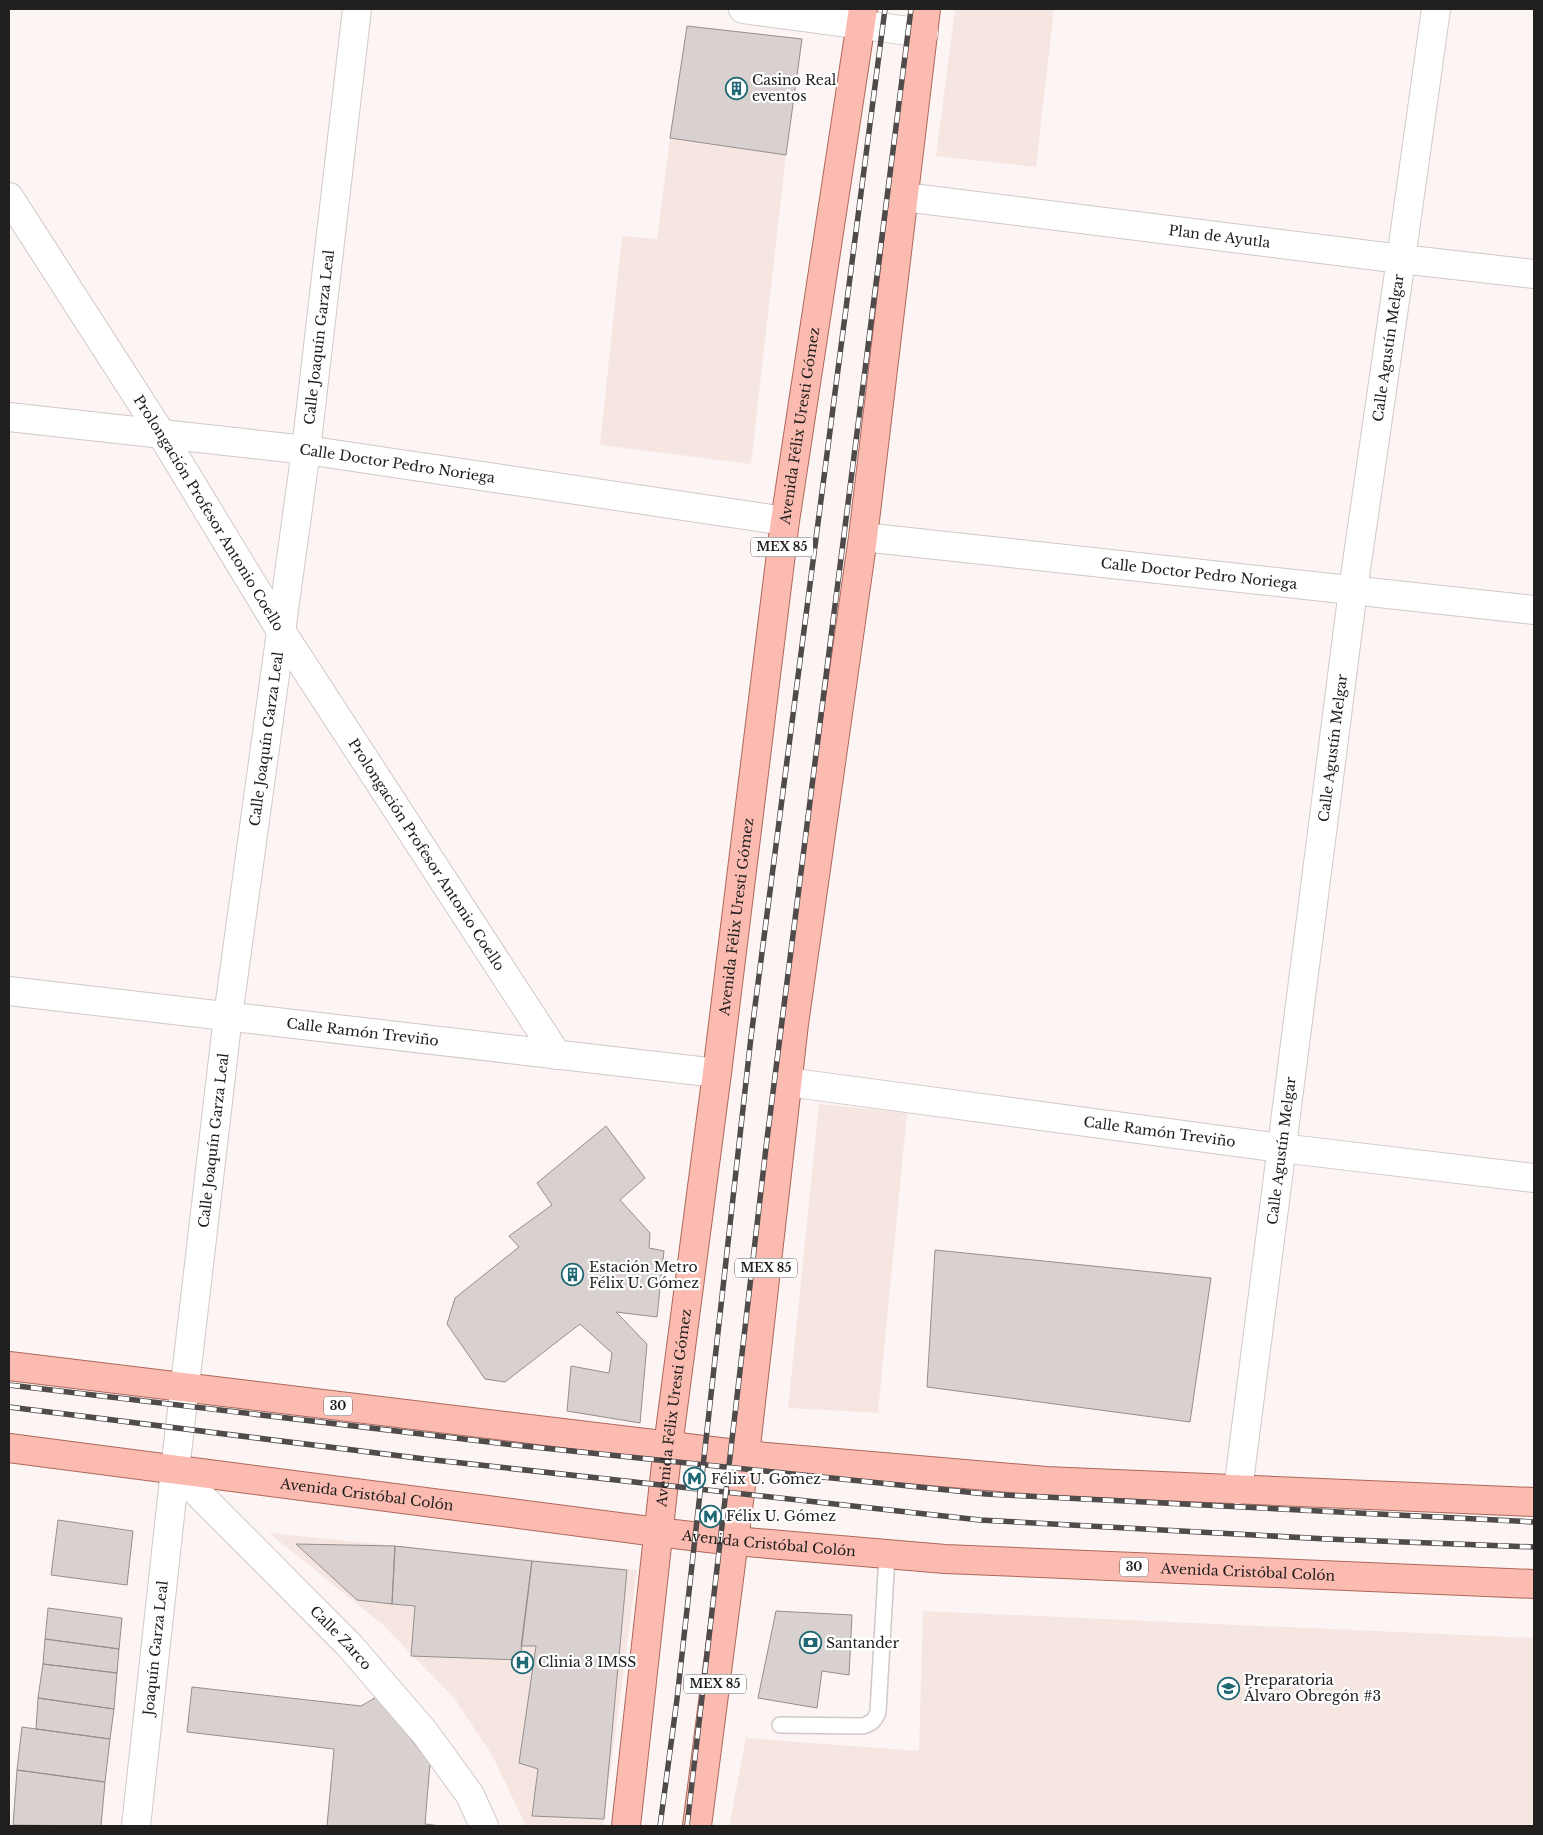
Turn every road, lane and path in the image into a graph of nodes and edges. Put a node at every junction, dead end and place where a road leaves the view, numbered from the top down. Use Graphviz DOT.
graph roads {
  1 [pos="356,9"];
  2 [pos="743,9"];
  3 [pos="1436,9"];
  4 [pos="862,16"];
  5 [pos="925,21"];
  6 [pos="9,197"];
  7 [pos="904,197"];
  8 [pos="1402,259"];
  9 [pos="1534,274"];
  10 [pos="9,417"];
  11 [pos="162,435"];
  12 [pos="306,450"];
  13 [pos="785,521"];
  14 [pos="863,537"];
  15 [pos="1353,590"];
  16 [pos="1534,610"];
  17 [pos="281,631"];
  18 [pos="9,991"];
  19 [pos="228,1016"];
  20 [pos="557,1055"];
  21 [pos="717,1073"];
  22 [pos="787,1082"];
  23 [pos="1281,1148"];
  24 [pos="1534,1178"];
  25 [pos="9,1366"];
  26 [pos="184,1387"];
  27 [pos="668,1446"];
  28 [pos="9,1448"];
  29 [pos="745,1455"];
  30 [pos="174,1470"];
  31 [pos="1238,1490"];
  32 [pos="1534,1502"];
  33 [pos="658,1532"];
  34 [pos="734,1541"];
  35 [pos="887,1555"];
  36 [pos="1534,1584"];
  37 [pos="780,1725"];
  38 [pos="136,1826"];
  39 [pos="484,1826"];
  40 [pos="626,1826"];
  41 [pos="697,1826"];
  1 -- 12 [label="street, Calle Joaquín Garza Leal"];
  2 -- 4 [label="street"];
  3 -- 8 [label="street, Calle Agustín Melgar"];
  4 -- 5 [label="street"];
  4 -- 13 [label="main road, Avenida Félix Uresti Gómez / MEX 85"];
  5 -- 7 [label="main road, MEX 85"];
  6 -- 11 [label="street, Prolongación Profesor Antonio Coello"];
  7 -- 8 [label="street, Plan de Ayutla"];
  7 -- 14 [label="main road, MEX 85"];
  8 -- 9 [label="street, Plan de Ayutla"];
  8 -- 15 [label="street, Calle Agustín Melgar"];
  10 -- 11 [label="street, Calle Doctor Pedro Noriega"];
  11 -- 12 [label="street, Calle Doctor Pedro Noriega"];
  11 -- 17 [label="street, Prolongación Profesor Antonio Coello"];
  12 -- 13 [label="street, Calle Doctor Pedro Noriega"];
  12 -- 17 [label="street, Calle Joaquín Garza Leal"];
  13 -- 21 [label="main road, Avenida Félix Uresti Gómez / MEX 85"];
  14 -- 15 [label="street, Calle Doctor Pedro Noriega"];
  14 -- 22 [label="main road, MEX 85"];
  15 -- 16 [label="street, Calle Doctor Pedro Noriega"];
  15 -- 23 [label="street, Calle Agustín Melgar"];
  17 -- 19 [label="street, Calle Joaquín Garza Leal"];
  17 -- 20 [label="street, Prolongación Profesor Antonio Coello"];
  18 -- 19 [label="street, Calle Ramón Treviño"];
  19 -- 20 [label="street, Calle Ramón Treviño"];
  19 -- 26 [label="street, Calle Joaquín Garza Leal"];
  20 -- 21 [label="street, Calle Ramón Treviño"];
  21 -- 27 [label="main road, Avenida Félix Uresti Gómez / MEX 85"];
  22 -- 23 [label="street, Calle Ramón Treviño"];
  22 -- 29 [label="main road, MEX 85"];
  23 -- 24 [label="street, Calle Ramón Treviño"];
  23 -- 31 [label="street, Calle Agustín Melgar"];
  25 -- 26 [label="main road, 30"];
  26 -- 27 [label="main road, 30"];
  26 -- 30 [label="street, Calle Joaquín Garza Leal"];
  27 -- 29 [label="main road, 30"];
  27 -- 33 [label="main road, Avenida Félix Uresti Gómez / MEX 85"];
  28 -- 30 [label="main road, Avenida Cristóbal Colón / 30"];
  29 -- 31 [label="main road, 30"];
  29 -- 34 [label="main road, MEX 85"];
  30 -- 33 [label="main road, Avenida Cristóbal Colón / 30"];
  30 -- 38 [label="street, Joaquín Garza Leal"];
  30 -- 39 [label="street, Calle Zarco"];
  31 -- 32 [label="main road, 30"];
  33 -- 34 [label="main road, Avenida Cristóbal Colón / 30"];
  33 -- 40 [label="main road, Avenida Félix Uresti Gómez / MEX 85"];
  34 -- 35 [label="main road, Avenida Cristóbal Colón / 30"];
  34 -- 41 [label="main road, MEX 85"];
  35 -- 36 [label="main road, Avenida Cristóbal Colón / 30"];
  35 -- 37 [label="lane"];
}
